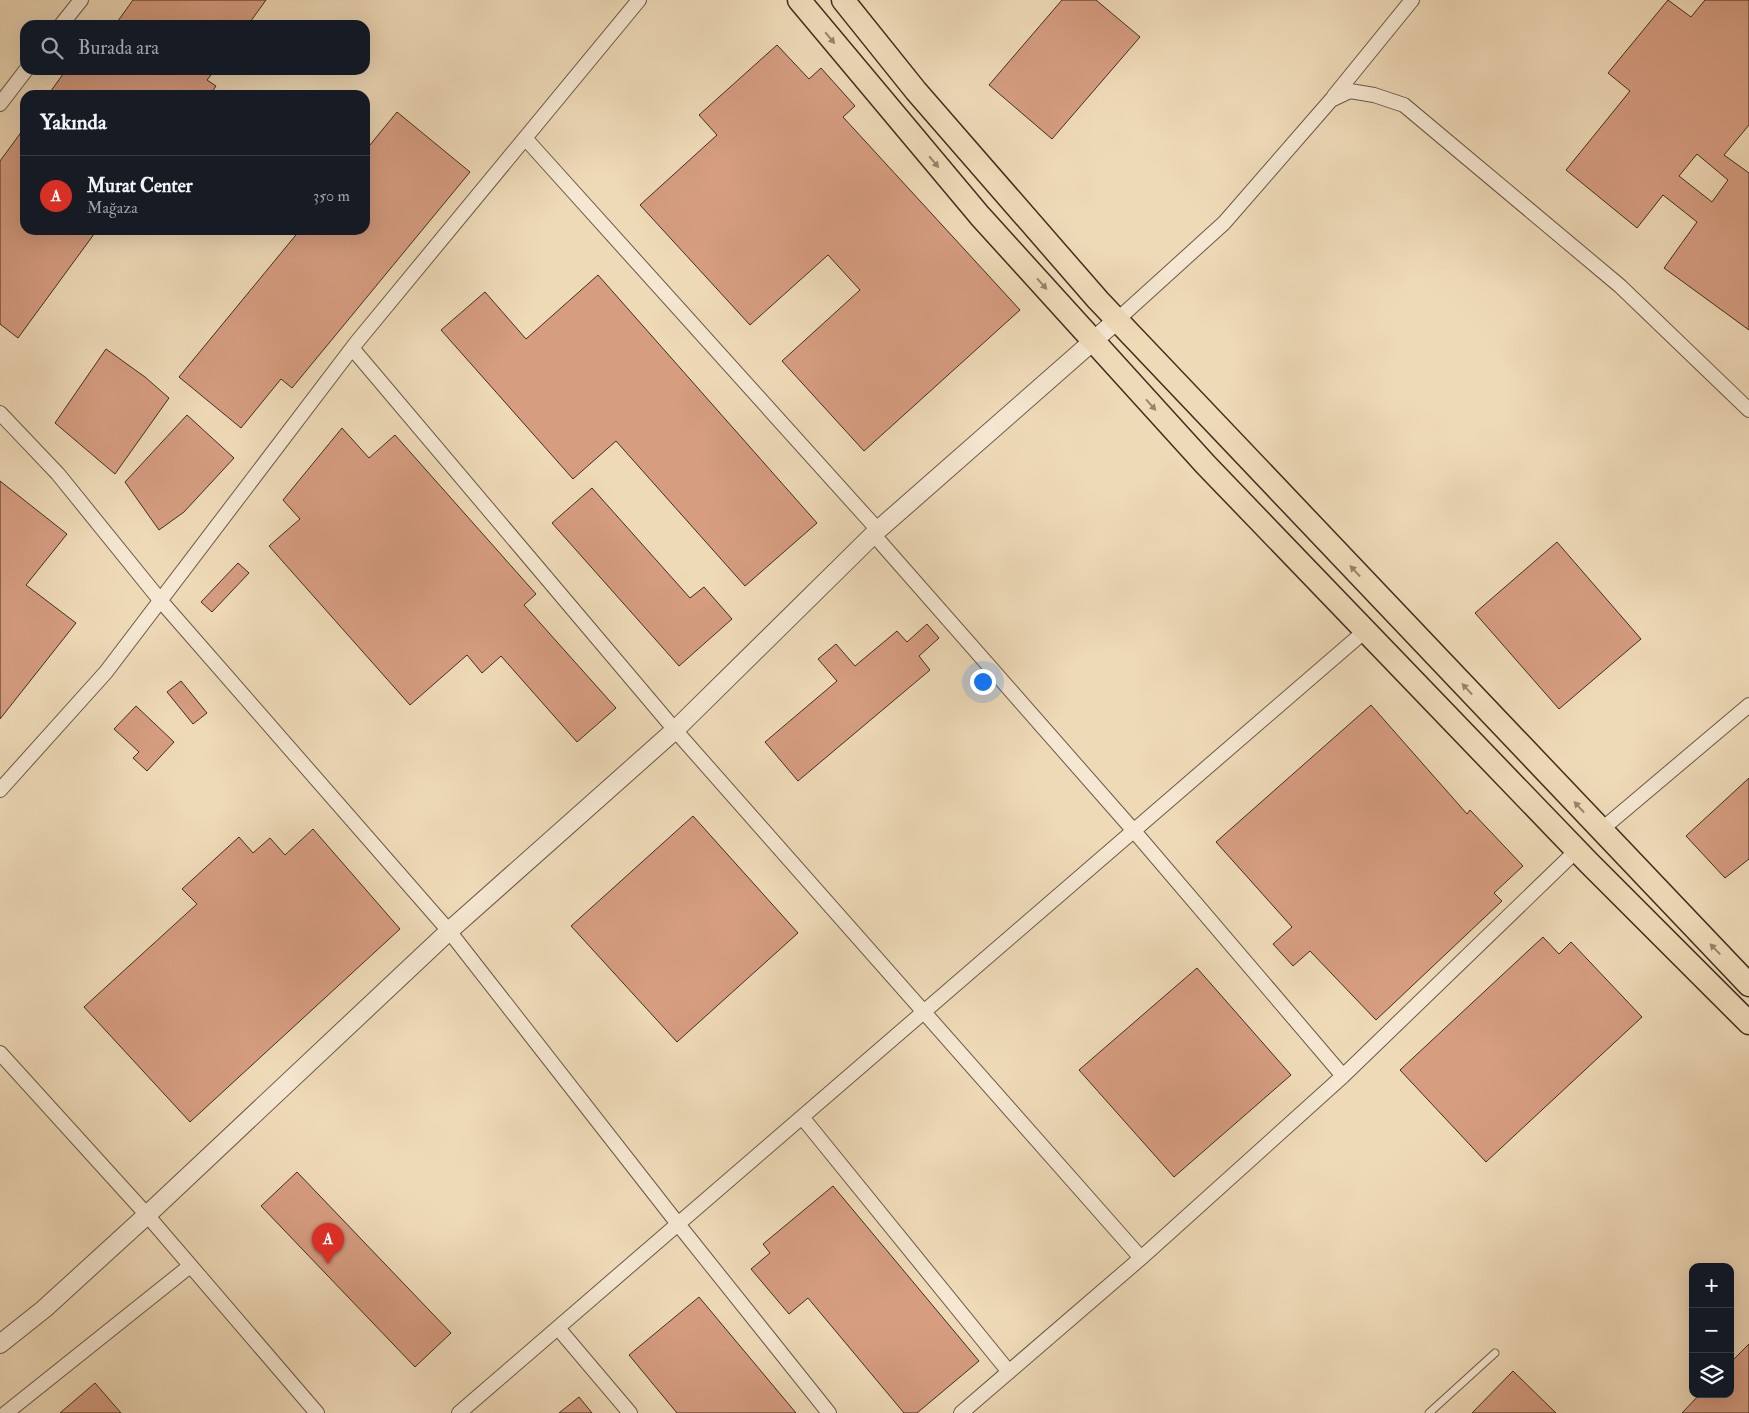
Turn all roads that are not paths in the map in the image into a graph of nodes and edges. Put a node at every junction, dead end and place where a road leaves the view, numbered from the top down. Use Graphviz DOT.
graph roads {
  1 [pos="81,0"];
  2 [pos="639,0"];
  3 [pos="799,0"];
  4 [pos="843,0"];
  5 [pos="1412,0"];
  6 [pos="65,20"];
  7 [pos="22,75"];
  8 [pos="1331,100"];
  9 [pos="0,104"];
  10 [pos="525,138"];
  11 [pos="1117,320"];
  12 [pos="1094,341"];
  13 [pos="352,348"];
  14 [pos="1749,410"];
  15 [pos="0,413"];
  16 [pos="876,533"];
  17 [pos="160,600"];
  18 [pos="1365,631"];
  19 [pos="1748,709"];
  20 [pos="675,730"];
  21 [pos="0,790"];
  22 [pos="1134,830"];
  23 [pos="1601,830"];
  24 [pos="1577,850"];
  25 [pos="449,931"];
  26 [pos="1749,984"];
  27 [pos="923,1012"];
  28 [pos="1749,1022"];
  29 [pos="0,1053"];
  30 [pos="1343,1076"];
  31 [pos="802,1117"];
  32 [pos="147,1215"];
  33 [pos="678,1224"];
  34 [pos="1141,1258"];
  35 [pos="190,1266"];
  36 [pos="558,1328"];
  37 [pos="0,1344"];
  38 [pos="1495,1353"];
  39 [pos="1009,1372"];
  40 [pos="6,1413"];
  41 [pos="317,1413"];
  42 [pos="459,1413"];
  43 [pos="630,1413"];
  44 [pos="829,1413"];
  45 [pos="961,1413"];
  46 [pos="1429,1413"];
  1 -- 6 [label="street"];
  2 -- 10 [label="street"];
  3 -- 12 [label="main road, one-way"];
  4 -- 11 [label="main road"];
  5 -- 8 [label="street"];
  7 -- 9 [label="street"];
  8 -- 11 [label="street"];
  8 -- 14 [label="street"];
  10 -- 13 [label="street"];
  10 -- 16 [label="street"];
  11 -- 12 [label="street"];
  23 -- 11 [label="main road, one-way"];
  12 -- 16 [label="street"];
  12 -- 18 [label="main road, one-way"];
  13 -- 17 [label="street"];
  13 -- 20 [label="street"];
  15 -- 17 [label="street"];
  16 -- 20 [label="street"];
  16 -- 22 [label="street"];
  17 -- 21 [label="street"];
  17 -- 25 [label="street"];
  18 -- 22 [label="street"];
  18 -- 24 [label="main road"];
  19 -- 23 [label="street"];
  20 -- 25 [label="street"];
  20 -- 27 [label="street"];
  22 -- 27 [label="street"];
  22 -- 30 [label="street"];
  26 -- 23 [label="main road, one-way"];
  24 -- 28 [label="main road"];
  24 -- 30 [label="street"];
  25 -- 32 [label="street"];
  25 -- 33 [label="street"];
  27 -- 31 [label="street"];
  27 -- 34 [label="street"];
  29 -- 32 [label="street"];
  30 -- 34 [label="street"];
  31 -- 33 [label="street"];
  31 -- 39 [label="street"];
  32 -- 35 [label="street"];
  32 -- 37 [label="street"];
  33 -- 36 [label="street"];
  33 -- 44 [label="street"];
  34 -- 39 [label="street"];
  35 -- 40 [label="street"];
  35 -- 41 [label="street"];
  36 -- 42 [label="street"];
  36 -- 43 [label="street"];
  38 -- 46 [label="lane"];
  39 -- 45 [label="street"];
}
